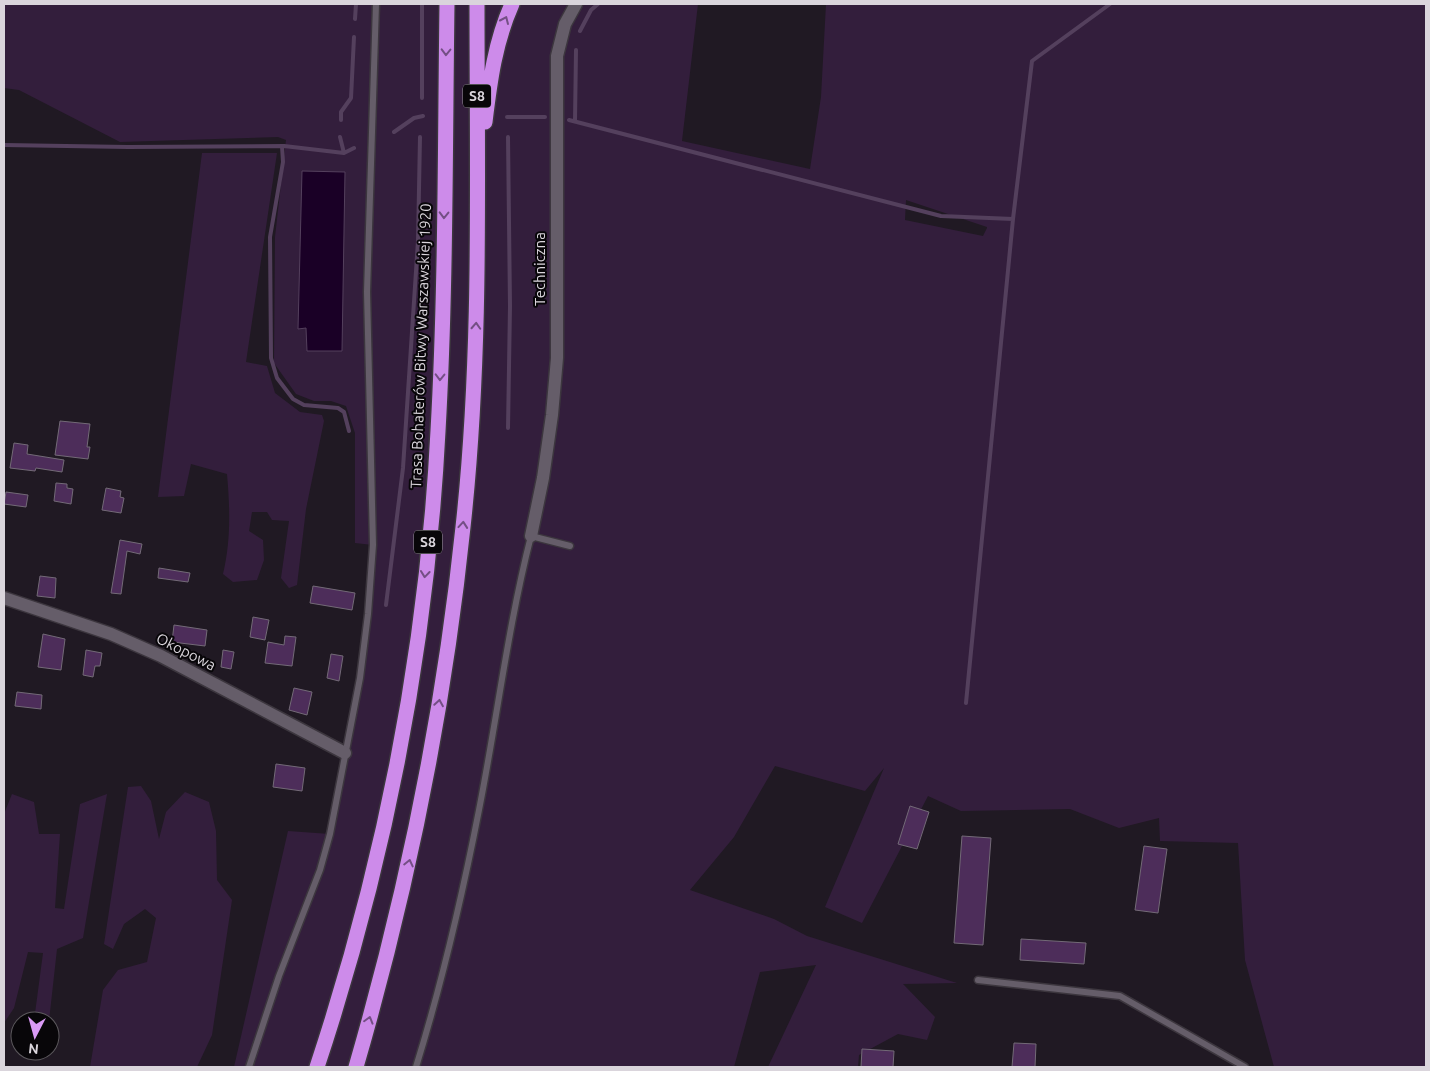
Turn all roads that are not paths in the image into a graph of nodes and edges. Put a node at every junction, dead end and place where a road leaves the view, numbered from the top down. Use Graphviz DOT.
graph roads {
  1 [pos="376,4"];
  2 [pos="447,4"];
  3 [pos="477,4"];
  4 [pos="512,4"];
  5 [pos="576,4"];
  6 [pos="477,188"];
  7 [pos="531,536"];
  8 [pos="570,546"];
  9 [pos="4,598"];
  10 [pos="345,753"];
  11 [pos="978,980"];
  12 [pos="249,1067"];
  13 [pos="317,1067"];
  14 [pos="356,1067"];
  15 [pos="416,1067"];
  16 [pos="1245,1067"];
  1 -- 10 [label="lane"];
  2 -- 13 [label="highway, Trasa Bohaterów Bitwy Warszawskiej 1920 / S8, one-way"];
  3 -- 6 [label="highway, S8"];
  6 -- 4 [label="highway, one-way"];
  5 -- 7 [label="street, Techniczna"];
  14 -- 6 [label="highway, S8, one-way"];
  7 -- 8 [label="lane"];
  7 -- 15 [label="lane"];
  9 -- 10 [label="street, Okopowa"];
  10 -- 12 [label="lane"];
  11 -- 16 [label="lane"];
}
